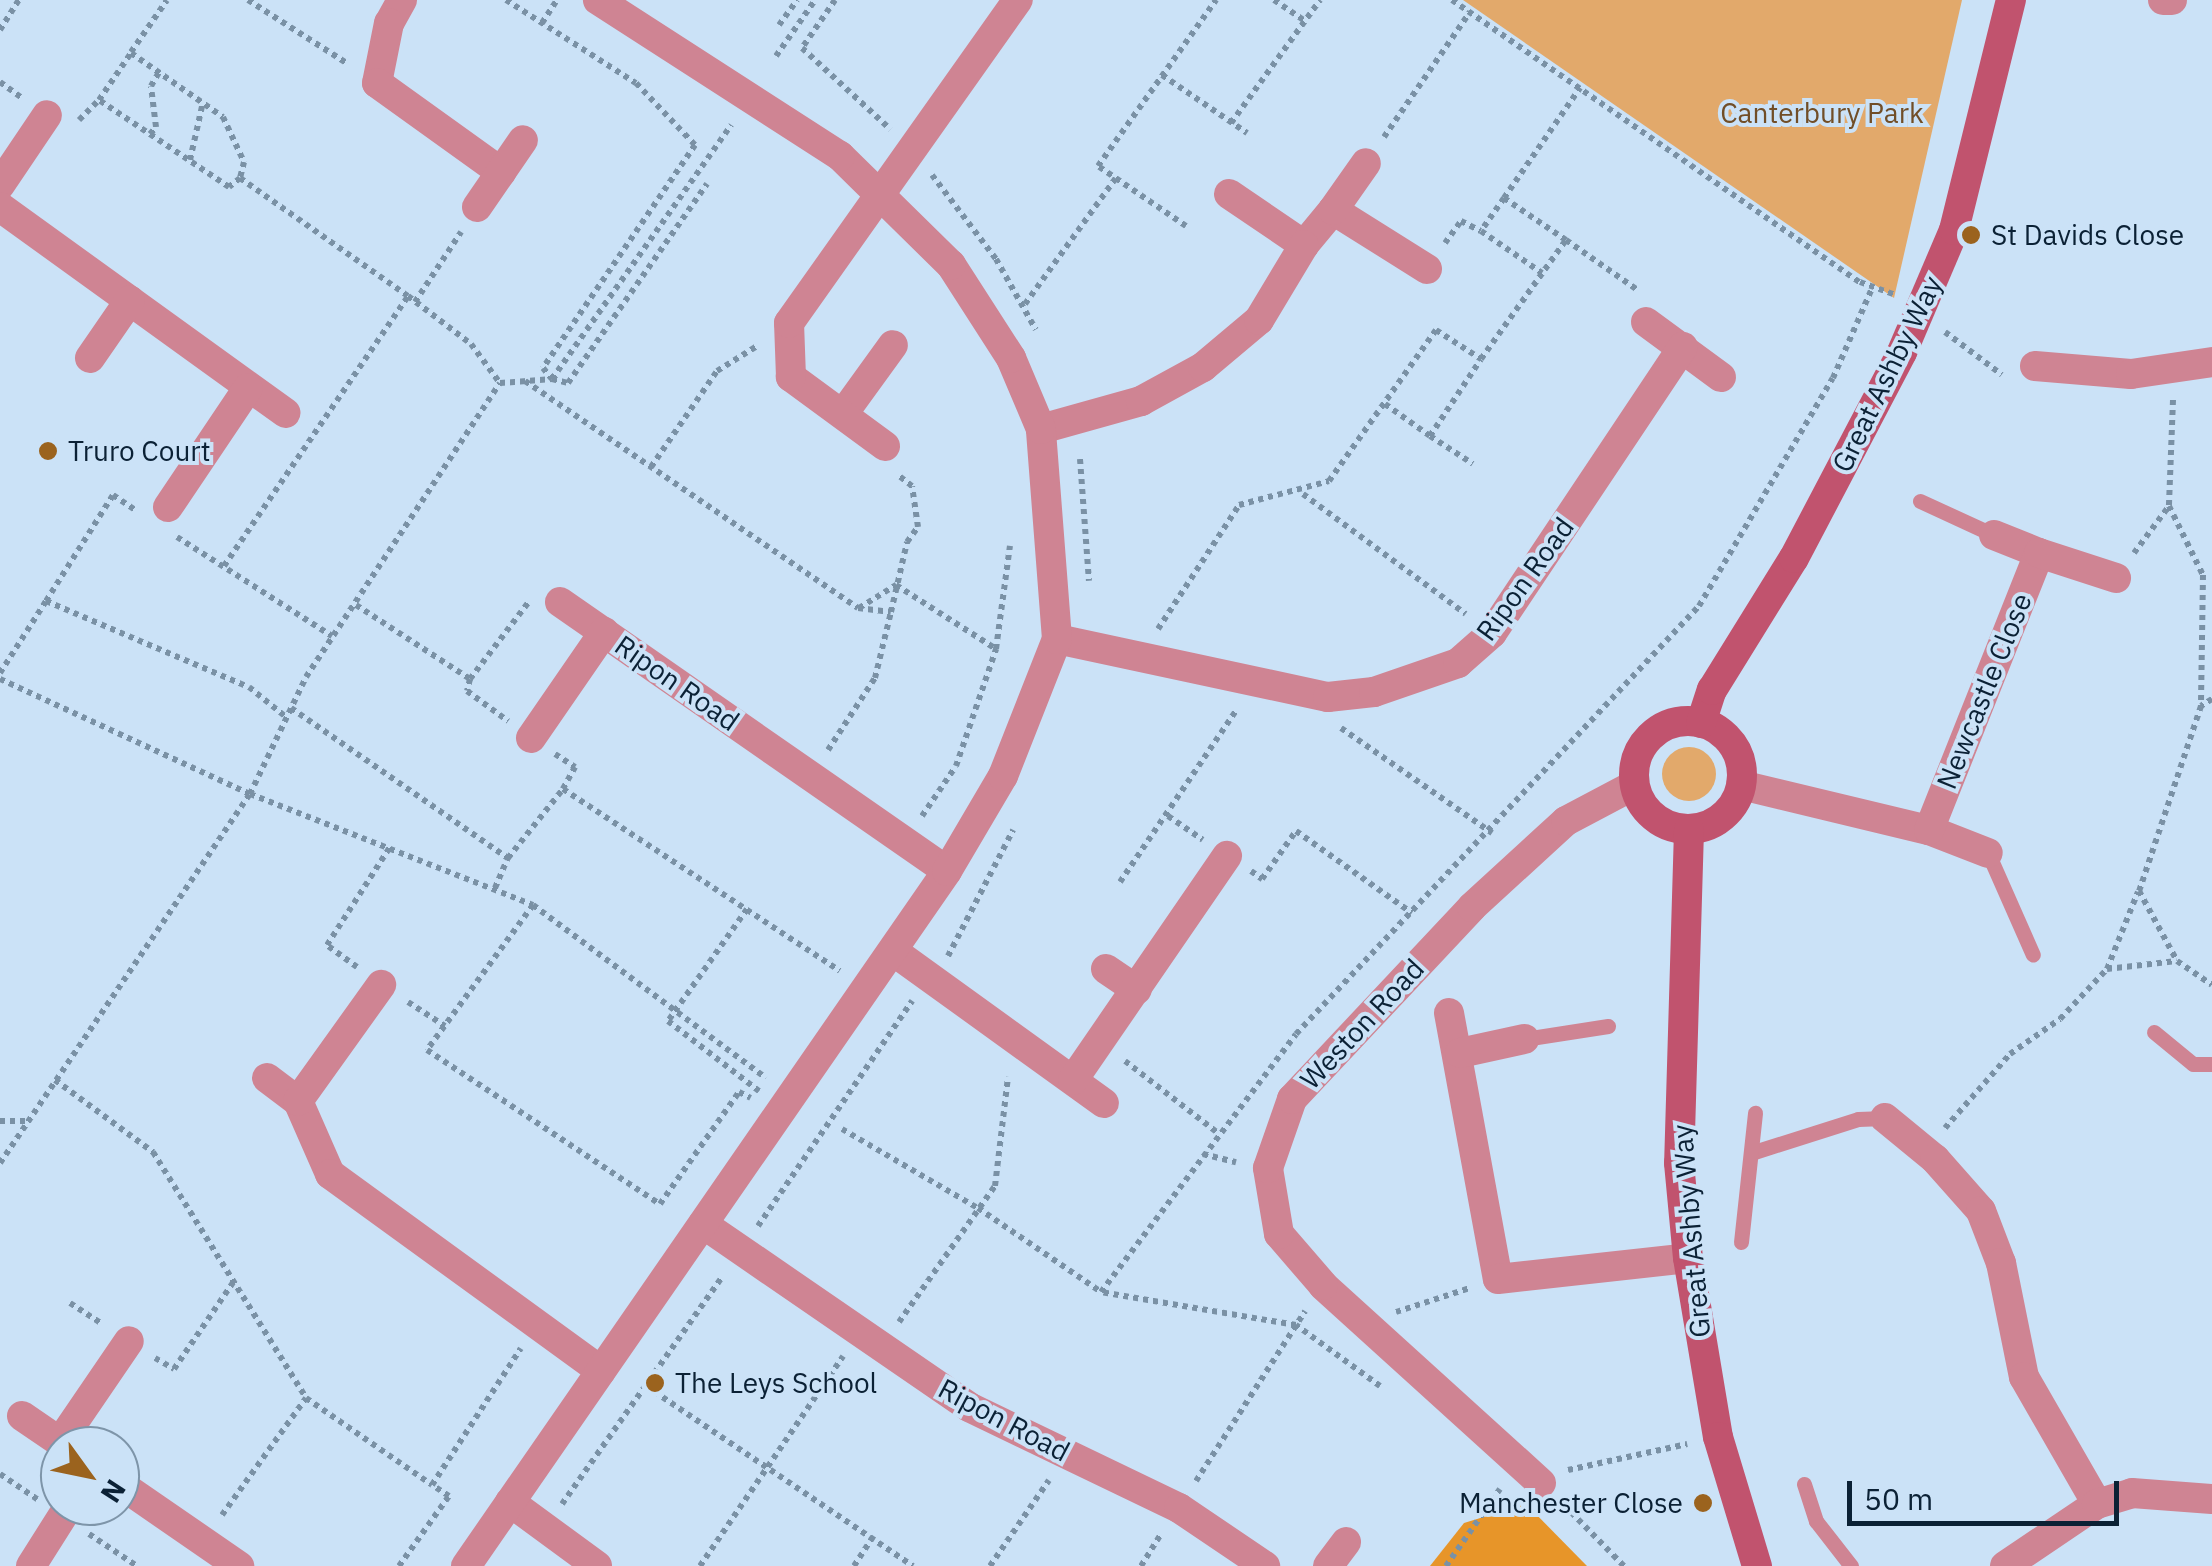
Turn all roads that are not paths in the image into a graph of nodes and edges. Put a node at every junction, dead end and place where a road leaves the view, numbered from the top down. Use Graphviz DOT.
graph roads {
  1 [pos="402,0"];
  2 [pos="1018,0"];
  3 [pos="2011,0"];
  4 [pos="2163,0"];
  5 [pos="2172,0"];
  6 [pos="614,4"];
  7 [pos="47,115"];
  8 [pos="523,140"];
  9 [pos="1366,162"];
  10 [pos="501,172"];
  11 [pos="0,184"];
  12 [pos="882,193"];
  13 [pos="1229,194"];
  14 [pos="0,207"];
  15 [pos="477,207"];
  16 [pos="1333,210"];
  17 [pos="1304,245"];
  18 [pos="1427,269"];
  19 [pos="130,300"];
  20 [pos="1646,322"];
  21 [pos="893,344"];
  22 [pos="1683,348"];
  23 [pos="90,358"];
  24 [pos="2212,362"];
  25 [pos="2035,366"];
  26 [pos="1721,378"];
  27 [pos="248,388"];
  28 [pos="286,412"];
  29 [pos="843,414"];
  30 [pos="1041,429"];
  31 [pos="885,446"];
  32 [pos="1920,501"];
  33 [pos="162,519"];
  34 [pos="1994,535"];
  35 [pos="2039,553"];
  36 [pos="2116,578"];
  37 [pos="560,602"];
  38 [pos="604,632"];
  39 [pos="1072,642"];
  40 [pos="1702,722"];
  41 [pos="531,738"];
  42 [pos="1634,785"];
  43 [pos="1741,786"];
  44 [pos="1689,830"];
  45 [pos="1929,830"];
  46 [pos="1988,852"];
  47 [pos="1227,856"];
  48 [pos="947,871"];
  49 [pos="893,951"];
  50 [pos="2033,956"];
  51 [pos="1106,969"];
  52 [pos="381,985"];
  53 [pos="1137,990"];
  54 [pos="1449,1013"];
  55 [pos="1608,1026"];
  56 [pos="2154,1032"];
  57 [pos="1524,1039"];
  58 [pos="1460,1053"];
  59 [pos="2212,1064"];
  60 [pos="267,1078"];
  61 [pos="1072,1080"];
  62 [pos="298,1100"];
  63 [pos="1104,1103"];
  64 [pos="1755,1112"];
  65 [pos="1885,1118"];
  66 [pos="1751,1153"];
  67 [pos="703,1224"];
  68 [pos="1741,1242"];
  69 [pos="1688,1258"];
  70 [pos="129,1342"];
  71 [pos="600,1371"];
  72 [pos="22,1416"];
  73 [pos="75,1426"];
  74 [pos="40,1428"];
  75 [pos="1533,1474"];
  76 [pos="1804,1484"];
  77 [pos="140,1498"];
  78 [pos="2212,1499"];
  79 [pos="510,1502"];
  80 [pos="2097,1504"];
  81 [pos="56,1526"];
  82 [pos="31,1566"];
  83 [pos="240,1566"];
  84 [pos="466,1566"];
  85 [pos="597,1566"];
  86 [pos="1265,1566"];
  87 [pos="1757,1566"];
  88 [pos="1851,1566"];
  89 [pos="2005,1566"];
  1 -- 10 [label="street"];
  2 -- 12 [label="street"];
  3 -- 40 [label="street, Great Ashby Way"];
  4 -- 5 [label="street"];
  6 -- 12 [label="street"];
  7 -- 11 [label="street"];
  8 -- 10 [label="street"];
  9 -- 16 [label="street"];
  10 -- 15 [label="street"];
  12 -- 29 [label="street"];
  12 -- 30 [label="street"];
  13 -- 17 [label="street"];
  14 -- 19 [label="street"];
  16 -- 17 [label="street"];
  16 -- 18 [label="street"];
  17 -- 30 [label="street"];
  19 -- 23 [label="street"];
  19 -- 27 [label="street"];
  20 -- 22 [label="street"];
  21 -- 29 [label="street"];
  22 -- 26 [label="street"];
  22 -- 39 [label="street, Ripon Road"];
  24 -- 25 [label="street"];
  27 -- 28 [label="street"];
  27 -- 33 [label="street"];
  29 -- 31 [label="street"];
  30 -- 39 [label="street"];
  32 -- 34 [label="lane"];
  34 -- 35 [label="street"];
  35 -- 36 [label="street"];
  35 -- 45 [label="street, Newcastle Close"];
  37 -- 38 [label="street, Ripon Road"];
  38 -- 41 [label="street, Ripon Road"];
  38 -- 48 [label="street, Ripon Road"];
  39 -- 48 [label="street"];
  40 -- 42 [label="street"];
  40 -- 43 [label="street"];
  42 -- 44 [label="street"];
  42 -- 75 [label="street, Weston Road"];
  43 -- 44 [label="street"];
  43 -- 45 [label="street"];
  44 -- 69 [label="street, Great Ashby Way"];
  45 -- 46 [label="street"];
  46 -- 50 [label="lane"];
  47 -- 53 [label="street"];
  48 -- 49 [label="street"];
  49 -- 61 [label="street"];
  49 -- 67 [label="street"];
  51 -- 53 [label="street"];
  52 -- 62 [label="street"];
  53 -- 61 [label="street"];
  54 -- 58 [label="street"];
  55 -- 57 [label="lane"];
  56 -- 59 [label="lane"];
  57 -- 58 [label="street"];
  58 -- 69 [label="street"];
  60 -- 62 [label="street"];
  61 -- 63 [label="street"];
  62 -- 71 [label="street"];
  64 -- 66 [label="lane"];
  65 -- 66 [label="lane"];
  65 -- 80 [label="street"];
  66 -- 68 [label="lane"];
  67 -- 71 [label="street"];
  67 -- 86 [label="street, Ripon Road"];
  69 -- 87 [label="street, Great Ashby Way"];
  70 -- 73 [label="street"];
  71 -- 79 [label="street"];
  72 -- 74 [label="street"];
  76 -- 88 [label="lane"];
  77 -- 83 [label="street"];
  78 -- 80 [label="street"];
  79 -- 84 [label="street"];
  79 -- 85 [label="street"];
  80 -- 89 [label="street"];
  81 -- 82 [label="street"];
}
